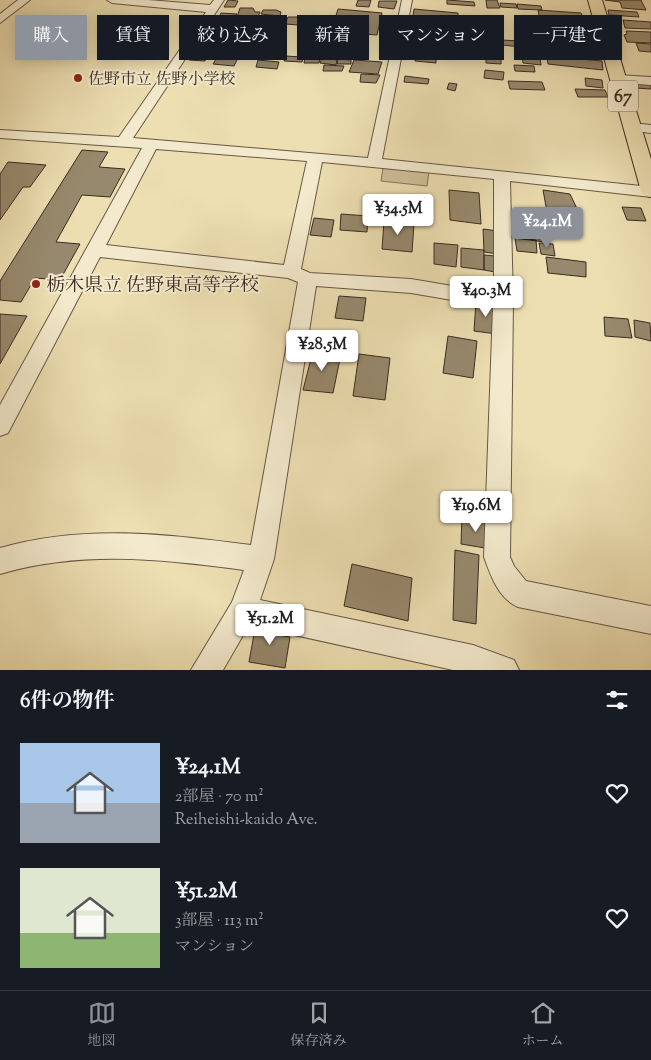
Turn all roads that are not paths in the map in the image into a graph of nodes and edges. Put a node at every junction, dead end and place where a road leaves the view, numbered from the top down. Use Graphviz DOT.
graph roads {
  1 [pos="25,0"];
  2 [pos="112,0"];
  3 [pos="407,0"];
  4 [pos="595,0"];
  5 [pos="216,4"];
  6 [pos="0,20"];
  7 [pos="618,79"];
  8 [pos="651,82"];
  9 [pos="632,127"];
  10 [pos="651,129"];
  11 [pos="0,134"];
  12 [pos="124,141"];
  13 [pos="151,144"];
  14 [pos="315,158"];
  15 [pos="374,163"];
  16 [pos="502,175"];
  17 [pos="651,191"];
  18 [pos="95,250"];
  19 [pos="300,276"];
  20 [pos="503,302"];
  21 [pos="0,426"];
  22 [pos="261,559"];
  23 [pos="0,561"];
  24 [pos="244,610"];
  25 [pos="651,620"];
  26 [pos="206,670"];
  27 [pos="504,670"];
  1 -- 6 [label="street"];
  2 -- 5 [label="street"];
  3 -- 15 [label="street"];
  4 -- 7 [label="main road, 67"];
  5 -- 12 [label="street"];
  7 -- 8 [label="street"];
  7 -- 9 [label="main road, 67"];
  9 -- 10 [label="street"];
  9 -- 17 [label="main road, 67"];
  11 -- 12 [label="street"];
  12 -- 13 [label="street"];
  13 -- 14 [label="street"];
  13 -- 18 [label="street"];
  14 -- 15 [label="street"];
  14 -- 19 [label="street"];
  15 -- 16 [label="street"];
  16 -- 17 [label="street"];
  16 -- 20 [label="street"];
  18 -- 19 [label="street"];
  18 -- 21 [label="street"];
  19 -- 20 [label="street"];
  19 -- 22 [label="street"];
  20 -- 25 [label="street"];
  22 -- 23 [label="street"];
  22 -- 24 [label="street"];
  24 -- 26 [label="street"];
  24 -- 27 [label="street"];
}
